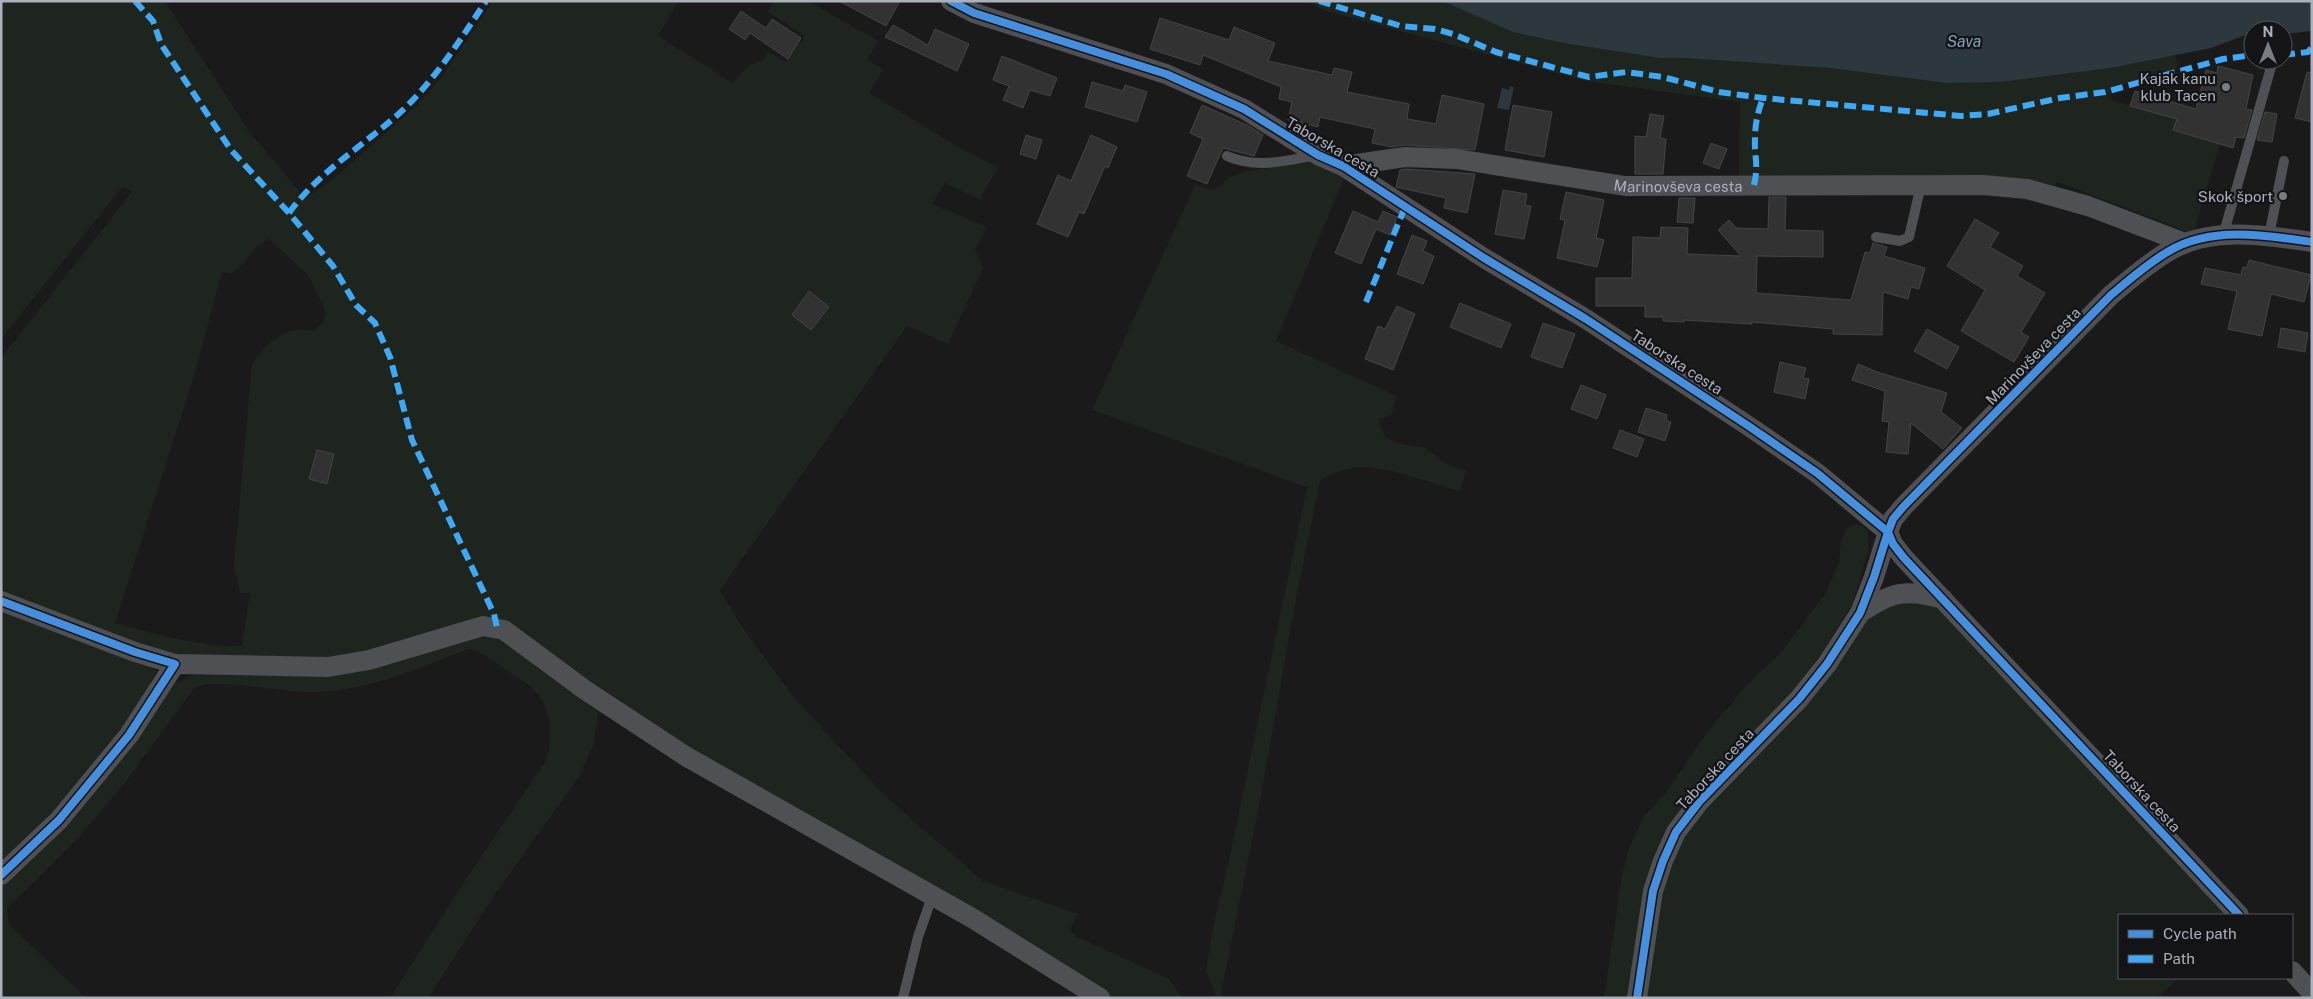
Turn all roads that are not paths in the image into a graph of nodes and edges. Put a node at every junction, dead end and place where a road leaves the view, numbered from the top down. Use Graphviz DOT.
graph roads {
  1 [pos="951,1"];
  2 [pos="975,7"];
  3 [pos="2270,70"];
  4 [pos="1318,155"];
  5 [pos="1227,156"];
  6 [pos="2284,161"];
  7 [pos="1344,166"];
  8 [pos="1921,185"];
  9 [pos="2223,236"];
  10 [pos="2269,236"];
  11 [pos="1876,237"];
  12 [pos="2312,242"];
  13 [pos="2186,243"];
  14 [pos="1888,532"];
  15 [pos="1943,599"];
  16 [pos="1,600"];
  17 [pos="1860,613"];
  18 [pos="175,664"];
  19 [pos="1,875"];
  20 [pos="932,897"];
  21 [pos="2238,914"];
  22 [pos="2293,972"];
  23 [pos="2312,993"];
  24 [pos="903,998"];
  25 [pos="1100,998"];
  26 [pos="1637,998"];
  1 -- 2 [label="street, Taborska cesta"];
  2 -- 4 [label="street, Taborska cesta"];
  3 -- 9 [label="lane"];
  4 -- 5 [label="lane"];
  4 -- 7 [label="street, Taborska cesta"];
  6 -- 10 [label="lane"];
  7 -- 8 [label="street, Marinovševa cesta"];
  7 -- 14 [label="street, Taborska cesta"];
  8 -- 11 [label="lane"];
  8 -- 13 [label="street, Marinovševa cesta"];
  9 -- 10 [label="street, Marinovševa cesta"];
  9 -- 13 [label="street, Marinovševa cesta"];
  10 -- 12 [label="street, Marinovševa cesta"];
  13 -- 14 [label="street, Marinovševa cesta"];
  14 -- 15 [label="street"];
  14 -- 17 [label="street, Taborska cesta"];
  15 -- 17 [label="street, Taborska cesta"];
  15 -- 21 [label="street, Taborska cesta"];
  16 -- 18 [label="street"];
  17 -- 26 [label="street, Taborska cesta"];
  18 -- 19 [label="street"];
  18 -- 20 [label="street"];
  20 -- 24 [label="lane"];
  20 -- 25 [label="street"];
  22 -- 23 [label="street"];
}
